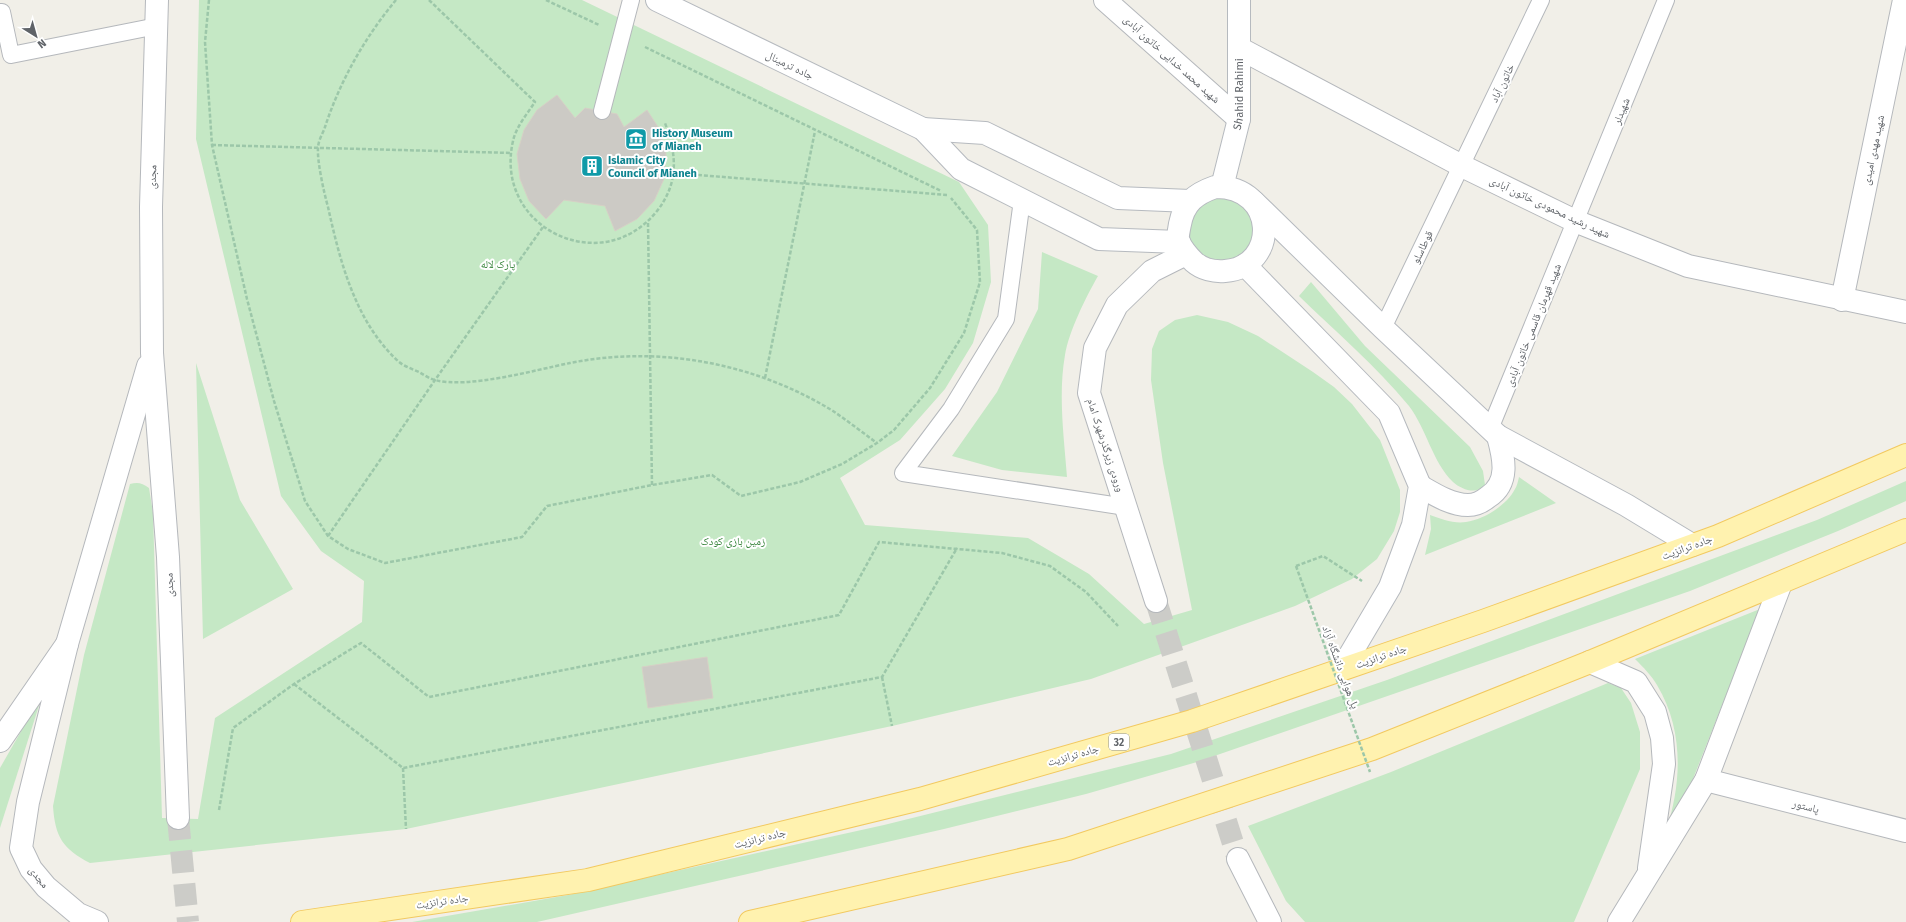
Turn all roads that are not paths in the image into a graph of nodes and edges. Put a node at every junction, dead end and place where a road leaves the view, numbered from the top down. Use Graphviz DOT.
graph roads {
  1 [pos="157,0"];
  2 [pos="630,0"];
  3 [pos="657,0"];
  4 [pos="1105,0"];
  5 [pos="1239,0"];
  6 [pos="1541,0"];
  7 [pos="1666,0"];
  8 [pos="1904,0"];
  9 [pos="0,12"];
  10 [pos="157,26"];
  11 [pos="1239,48"];
  12 [pos="602,111"];
  13 [pos="1239,119"];
  14 [pos="923,129"];
  15 [pos="1462,166"];
  16 [pos="1222,187"];
  17 [pos="1022,200"];
  18 [pos="1190,201"];
  19 [pos="1254,202"];
  20 [pos="1575,221"];
  21 [pos="1182,248"];
  22 [pos="1245,265"];
  23 [pos="1842,300"];
  24 [pos="1906,312"];
  25 [pos="1383,328"];
  26 [pos="152,353"];
  27 [pos="1494,433"];
  28 [pos="1906,455"];
  29 [pos="1420,486"];
  30 [pos="1126,507"];
  31 [pos="1906,530"];
  32 [pos="1692,545"];
  33 [pos="1781,583"];
  34 [pos="1156,601"];
  35 [pos="67,644"];
  36 [pos="1590,662"];
  37 [pos="1341,670"];
  38 [pos="0,741"];
  39 [pos="1706,780"];
  40 [pos="178,818"];
  41 [pos="1906,831"];
  42 [pos="1238,858"];
  43 [pos="1647,877"];
  44 [pos="97,922"];
  45 [pos="302,922"];
  46 [pos="750,922"];
  47 [pos="1270,922"];
  48 [pos="1619,922"];
  1 -- 10 [label="street, مجدی"];
  2 -- 12 [label="lane"];
  3 -- 14 [label="street, جاده ترمینال"];
  4 -- 13 [label="street, شهید محمد خدایی خاتون آبادی"];
  5 -- 11 [label="street, Shahid Rahimi"];
  6 -- 15 [label="lane, خاتون آباد"];
  7 -- 20 [label="lane, شهیدلر"];
  8 -- 23 [label="street, شهید مهدی امیدی"];
  9 -- 10 [label="lane"];
  10 -- 26 [label="street, مجدی"];
  11 -- 13 [label="street, Shahid Rahimi"];
  11 -- 15 [label="street, شهید رشید محمودی خاتون آبادی"];
  13 -- 16 [label="street, Shahid Rahimi"];
  14 -- 17 [label="street"];
  14 -- 18 [label="street"];
  15 -- 20 [label="street, شهید رشید محمودی خاتون آبادی"];
  15 -- 25 [label="lane, قوطاسلو"];
  16 -- 18 [label="street"];
  16 -- 19 [label="street"];
  17 -- 21 [label="street"];
  17 -- 30 [label="lane"];
  18 -- 21 [label="street"];
  19 -- 22 [label="street"];
  19 -- 25 [label="street"];
  20 -- 23 [label="street, شهید رشید محمودی خاتون آبادی"];
  20 -- 27 [label="lane, شهید قهرمان قاسمی خاتون آبادی"];
  21 -- 22 [label="street"];
  21 -- 30 [label="street, ورودی زیرگذرشهرک امام"];
  22 -- 29 [label="street"];
  23 -- 24 [label="street, شهید رشید محمودی خاتون آبادی"];
  25 -- 27 [label="street"];
  26 -- 35 [label="street, مجدی"];
  26 -- 40 [label="street, مجدی"];
  27 -- 29 [label="street"];
  27 -- 32 [label="street"];
  28 -- 32 [label="main road, جاده ترانزیت / 32"];
  29 -- 37 [label="street"];
  30 -- 34 [label="street, ورودی زیرگذرشهرک امام"];
  31 -- 33 [label="main road"];
  32 -- 37 [label="main road, جاده ترانزیت / 32"];
  33 -- 36 [label="main road"];
  33 -- 39 [label="street"];
  35 -- 38 [label="street, مجدی"];
  35 -- 44 [label="street, مجدی"];
  36 -- 43 [label="street"];
  36 -- 46 [label="main road"];
  37 -- 45 [label="main road, جاده ترانزیت / 32"];
  39 -- 41 [label="street, پاستور"];
  39 -- 43 [label="street"];
  42 -- 47 [label="street"];
  43 -- 48 [label="street"];
}
